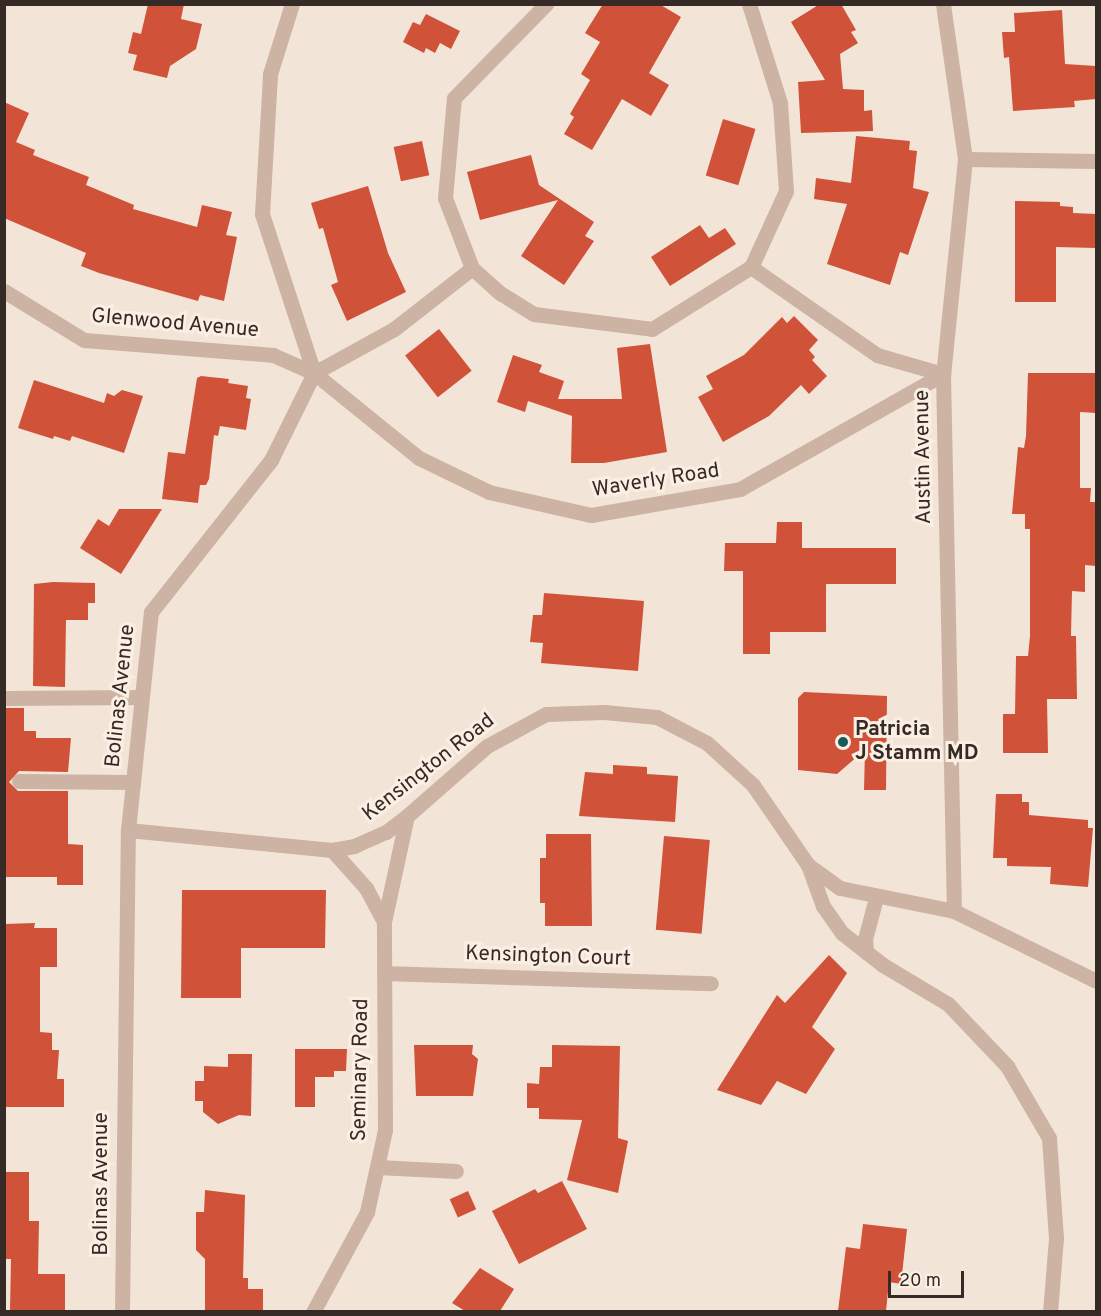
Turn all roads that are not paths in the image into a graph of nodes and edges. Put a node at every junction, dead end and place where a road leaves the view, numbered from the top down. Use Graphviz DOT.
graph roads {
  1 [pos="292,4"];
  2 [pos="546,4"];
  3 [pos="749,4"];
  4 [pos="943,4"];
  5 [pos="965,159"];
  6 [pos="1096,161"];
  7 [pos="751,267"];
  8 [pos="472,268"];
  9 [pos="4,291"];
  10 [pos="314,373"];
  11 [pos="943,374"];
  12 [pos="142,697"];
  13 [pos="4,698"];
  14 [pos="19,781"];
  15 [pos="133,782"];
  16 [pos="407,816"];
  17 [pos="128,830"];
  18 [pos="332,850"];
  19 [pos="808,865"];
  20 [pos="876,898"];
  21 [pos="954,910"];
  22 [pos="384,922"];
  23 [pos="866,952"];
  24 [pos="384,974"];
  25 [pos="1096,981"];
  26 [pos="711,983"];
  27 [pos="377,1167"];
  28 [pos="456,1172"];
  29 [pos="122,1311"];
  30 [pos="313,1311"];
  31 [pos="1050,1311"];
  1 -- 10 [label="street"];
  2 -- 8 [label="street"];
  3 -- 7 [label="street"];
  4 -- 5 [label="street, Austin Avenue"];
  5 -- 6 [label="street"];
  5 -- 11 [label="street, Austin Avenue"];
  7 -- 8 [label="street"];
  7 -- 11 [label="street"];
  8 -- 10 [label="street"];
  9 -- 10 [label="street, Glenwood Avenue"];
  10 -- 11 [label="street, Waverly Road"];
  10 -- 12 [label="street, Bolinas Avenue"];
  11 -- 21 [label="street, Austin Avenue"];
  12 -- 13 [label="street"];
  12 -- 15 [label="street, Bolinas Avenue"];
  14 -- 15 [label="street"];
  15 -- 17 [label="street, Bolinas Avenue"];
  16 -- 18 [label="street, Kensington Road"];
  16 -- 19 [label="street, Kensington Road"];
  16 -- 22 [label="street, Seminary Road"];
  17 -- 18 [label="street, Kensington Road"];
  17 -- 29 [label="street, Bolinas Avenue"];
  18 -- 22 [label="street, Seminary Road"];
  19 -- 20 [label="street, Kensington Road"];
  19 -- 23 [label="street"];
  20 -- 21 [label="street, Kensington Road"];
  20 -- 23 [label="street"];
  21 -- 25 [label="street, Kensington Road"];
  22 -- 24 [label="street, Seminary Road"];
  23 -- 31 [label="street"];
  24 -- 26 [label="street, Kensington Court"];
  24 -- 27 [label="street, Seminary Road"];
  27 -- 28 [label="street"];
  27 -- 30 [label="street, Seminary Road"];
}
